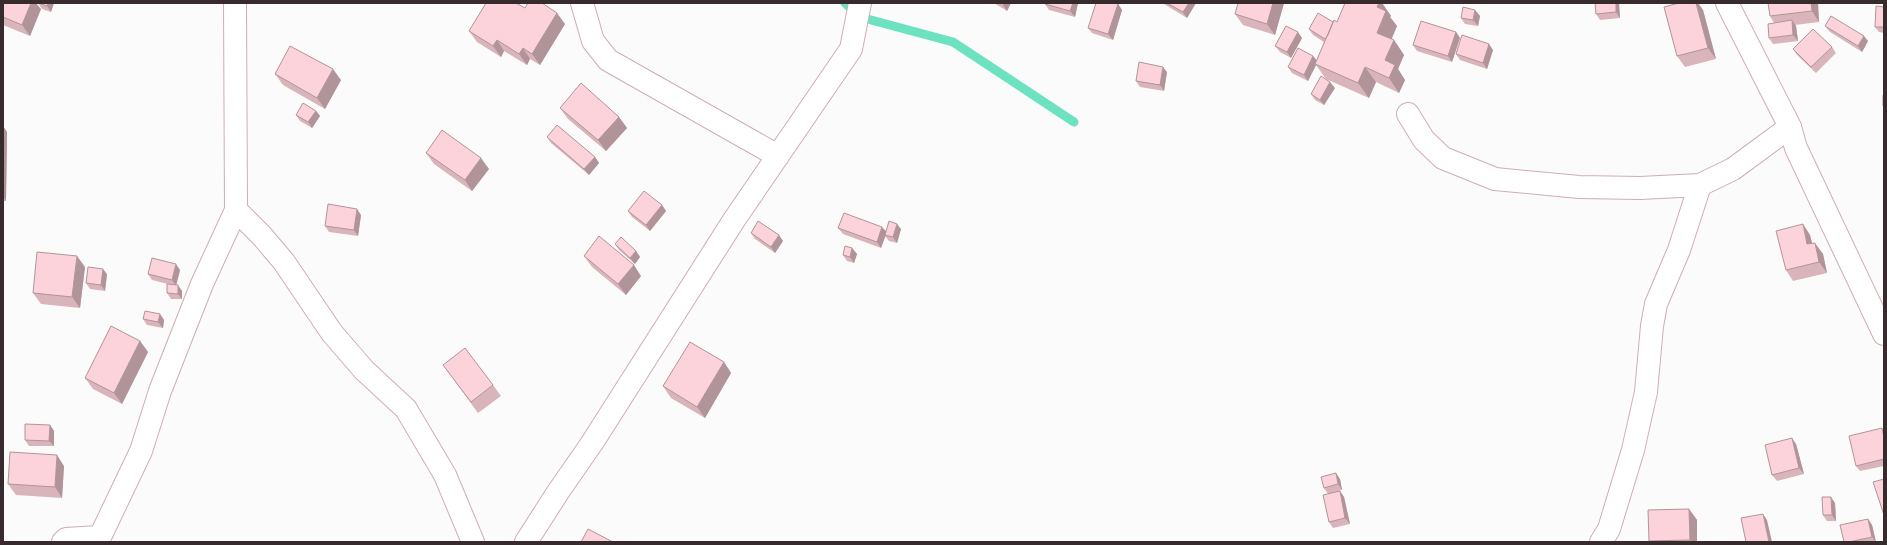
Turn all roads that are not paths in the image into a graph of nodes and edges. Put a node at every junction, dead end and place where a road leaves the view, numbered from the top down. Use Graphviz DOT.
graph roads {
  1 [pos="235,3"];
  2 [pos="582,3"];
  3 [pos="860,3"];
  4 [pos="1727,3"];
  5 [pos="1408,114"];
  6 [pos="1790,127"];
  7 [pos="778,156"];
  8 [pos="1700,185"];
  9 [pos="236,210"];
  10 [pos="1884,334"];
  11 [pos="103,540"];
  12 [pos="63,542"];
  13 [pos="473,542"];
  14 [pos="526,542"];
  15 [pos="1601,542"];
  1 -- 9 [label="street"];
  2 -- 7 [label="street"];
  3 -- 7 [label="street"];
  4 -- 6 [label="street"];
  5 -- 8 [label="street"];
  6 -- 8 [label="street"];
  6 -- 10 [label="street"];
  7 -- 14 [label="street"];
  8 -- 15 [label="street"];
  9 -- 11 [label="street"];
  9 -- 13 [label="street"];
  11 -- 12 [label="street"];
}
